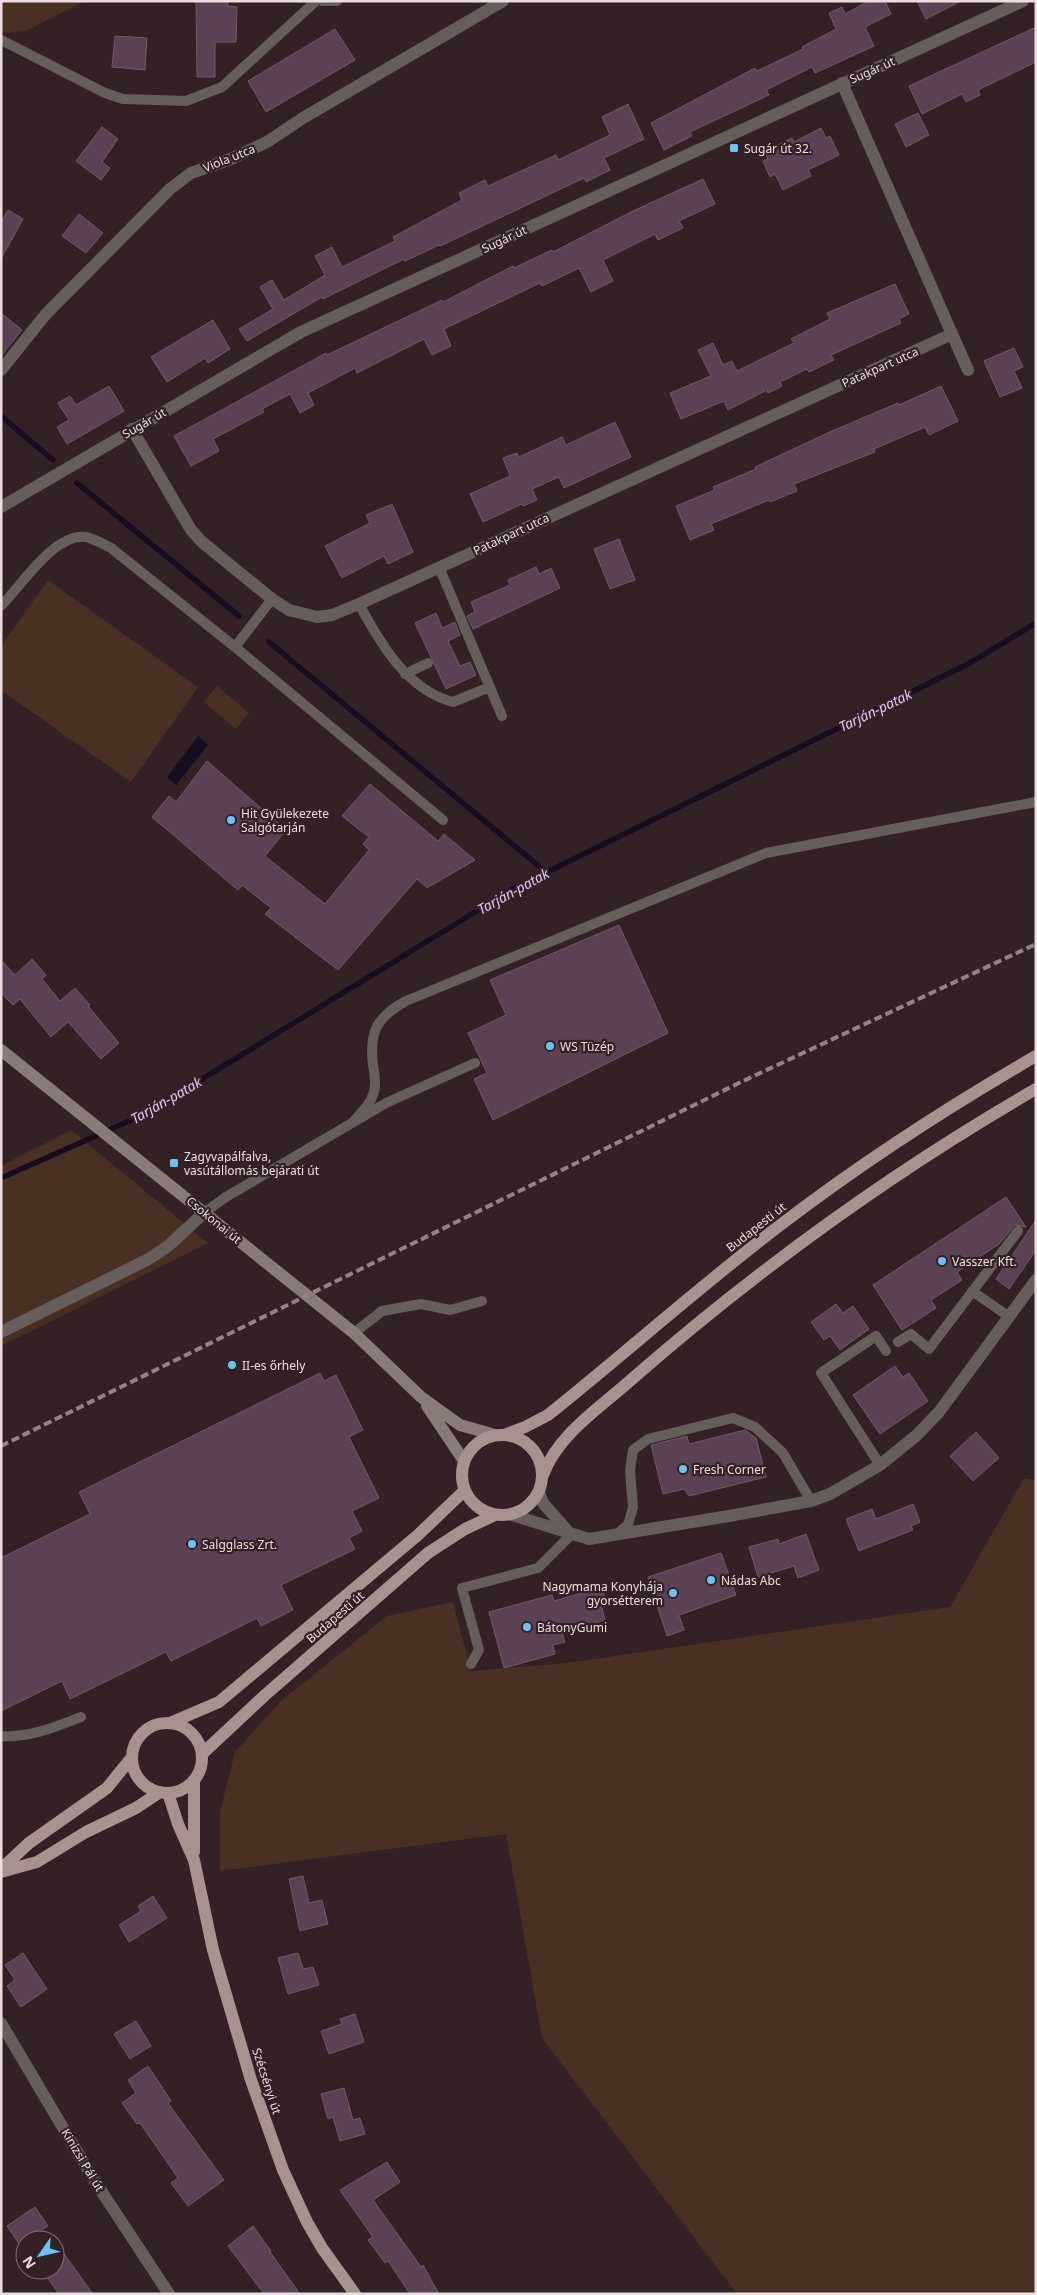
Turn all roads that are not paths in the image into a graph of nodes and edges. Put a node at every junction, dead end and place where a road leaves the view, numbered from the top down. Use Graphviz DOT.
graph roads {
  1 [pos="316,1"];
  2 [pos="322,1"];
  3 [pos="337,1"];
  4 [pos="503,1"];
  5 [pos="1023,1"];
  6 [pos="1,40"];
  7 [pos="842,83"];
  8 [pos="952,334"];
  9 [pos="1,370"];
  10 [pos="968,370"];
  11 [pos="132,430"];
  12 [pos="1,507"];
  13 [pos="439,567"];
  14 [pos="272,599"];
  15 [pos="358,604"];
  16 [pos="1,606"];
  17 [pos="235,647"];
  18 [pos="428,663"];
  19 [pos="405,674"];
  20 [pos="490,687"];
  21 [pos="502,716"];
  22 [pos="1036,802"];
  23 [pos="443,820"];
  24 [pos="1,1050"];
  25 [pos="1036,1056"];
  26 [pos="475,1064"];
  27 [pos="1036,1089"];
  28 [pos="354,1121"];
  29 [pos="206,1212"];
  30 [pos="1018,1231"];
  31 [pos="1036,1280"];
  32 [pos="972,1292"];
  33 [pos="482,1301"];
  34 [pos="1008,1316"];
  35 [pos="1,1332"];
  36 [pos="354,1333"];
  37 [pos="898,1342"];
  38 [pos="886,1351"];
  39 [pos="422,1397"];
  40 [pos="500,1435"];
  41 [pos="464,1461"];
  42 [pos="880,1465"];
  43 [pos="543,1475"];
  44 [pos="465,1490"];
  45 [pos="539,1492"];
  46 [pos="811,1501"];
  47 [pos="495,1515"];
  48 [pos="512,1515"];
  49 [pos="618,1533"];
  50 [pos="570,1535"];
  51 [pos="471,1664"];
  52 [pos="81,1717"];
  53 [pos="170,1723"];
  54 [pos="1,1736"];
  55 [pos="202,1754"];
  56 [pos="132,1757"];
  57 [pos="194,1781"];
  58 [pos="164,1792"];
  59 [pos="194,1860"];
  60 [pos="1,1871"];
  61 [pos="1,2023"];
  62 [pos="169,2294"];
  63 [pos="355,2294"];
  1 -- 6 [label="lane"];
  2 -- 3 [label="lane"];
  4 -- 9 [label="street, Viola utca"];
  5 -- 7 [label="street, Sugár út"];
  7 -- 8 [label="street"];
  7 -- 11 [label="street, Sugár út"];
  8 -- 10 [label="street"];
  8 -- 13 [label="street, Patakpart utca"];
  11 -- 12 [label="street, Sugár út"];
  11 -- 14 [label="street, Patakpart utca"];
  13 -- 15 [label="street, Patakpart utca"];
  13 -- 20 [label="lane"];
  14 -- 15 [label="street, Patakpart utca"];
  14 -- 17 [label="lane"];
  15 -- 19 [label="lane"];
  16 -- 17 [label="lane"];
  17 -- 23 [label="lane"];
  18 -- 19 [label="lane"];
  19 -- 20 [label="lane"];
  20 -- 21 [label="lane"];
  22 -- 28 [label="lane"];
  24 -- 29 [label="main road, Csokonai út"];
  25 -- 40 [label="main road, Budapesti út"];
  26 -- 28 [label="lane"];
  27 -- 43 [label="main road"];
  28 -- 29 [label="lane"];
  29 -- 35 [label="street"];
  29 -- 36 [label="main road, Csokonai út"];
  30 -- 32 [label="lane"];
  31 -- 34 [label="street"];
  32 -- 34 [label="lane"];
  32 -- 37 [label="lane"];
  33 -- 36 [label="lane"];
  34 -- 42 [label="street"];
  36 -- 39 [label="main road, Csokonai út"];
  38 -- 42 [label="lane"];
  39 -- 40 [label="main road"];
  39 -- 41 [label="main road"];
  40 -- 41 [label="main road"];
  40 -- 43 [label="main road"];
  41 -- 44 [label="main road"];
  42 -- 46 [label="street"];
  43 -- 45 [label="main road"];
  44 -- 47 [label="main road"];
  44 -- 53 [label="main road, Budapesti út"];
  45 -- 48 [label="main road"];
  45 -- 50 [label="street"];
  46 -- 49 [label="street"];
  46 -- 49 [label="lane"];
  47 -- 48 [label="main road"];
  47 -- 55 [label="main road, Budapesti út"];
  48 -- 50 [label="street"];
  49 -- 50 [label="street"];
  50 -- 51 [label="lane"];
  52 -- 54 [label="lane"];
  53 -- 55 [label="main road"];
  53 -- 56 [label="main road"];
  55 -- 57 [label="main road"];
  56 -- 58 [label="main road"];
  56 -- 60 [label="main road"];
  57 -- 58 [label="main road"];
  57 -- 59 [label="main road, Szécsényi út"];
  58 -- 59 [label="main road, Szécsényi út"];
  58 -- 60 [label="main road"];
  59 -- 63 [label="main road, Szécsényi út"];
  61 -- 62 [label="street, Kinizsi Pál út"];
}
